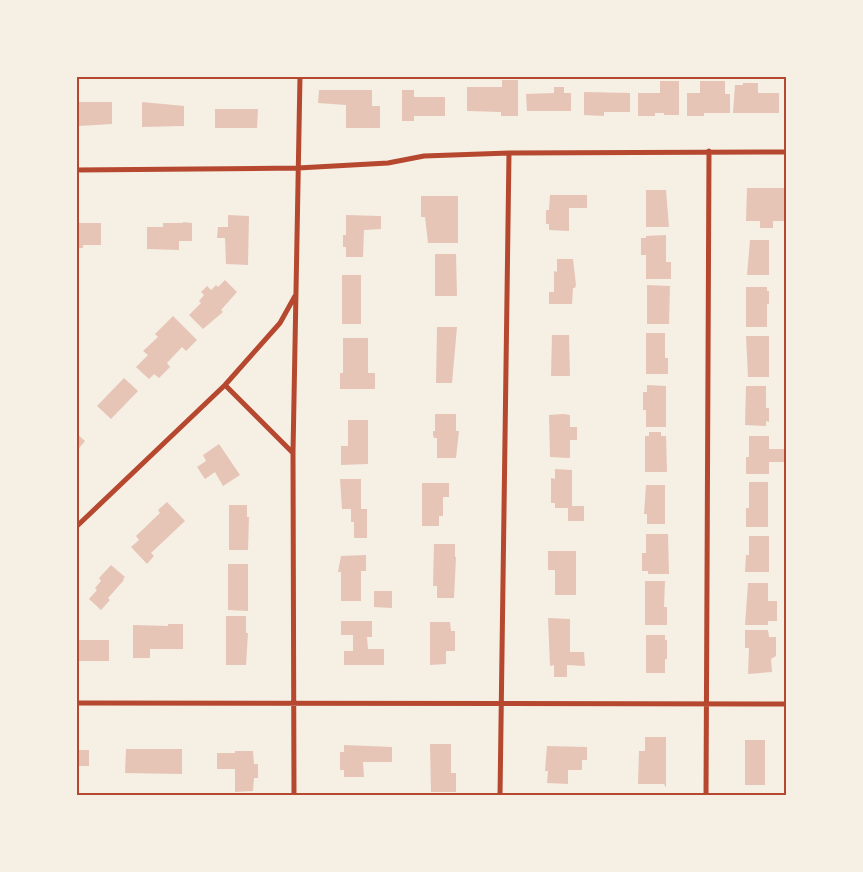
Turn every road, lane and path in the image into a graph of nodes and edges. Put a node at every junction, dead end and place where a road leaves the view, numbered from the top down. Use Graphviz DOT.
graph roads {
  1 [pos="300,76"];
  2 [pos="709,151"];
  3 [pos="786,152"];
  4 [pos="508,153"];
  5 [pos="298,168"];
  6 [pos="76,170"];
  7 [pos="296,294"];
  8 [pos="225,385"];
  9 [pos="293,453"];
  10 [pos="76,527"];
  11 [pos="76,703"];
  12 [pos="294,704"];
  13 [pos="500,704"];
  14 [pos="707,704"];
  15 [pos="786,704"];
  16 [pos="294,795"];
  17 [pos="500,795"];
  18 [pos="706,795"];
  1 -- 5 [label="street"];
  2 -- 3 [label="street"];
  2 -- 4 [label="street"];
  2 -- 14 [label="street"];
  4 -- 5 [label="street"];
  4 -- 13 [label="street"];
  5 -- 6 [label="street"];
  5 -- 7 [label="street"];
  7 -- 8 [label="street"];
  7 -- 9 [label="street"];
  8 -- 9 [label="street"];
  8 -- 10 [label="street"];
  9 -- 12 [label="street"];
  11 -- 12 [label="street"];
  12 -- 13 [label="street"];
  12 -- 16 [label="street"];
  13 -- 14 [label="street"];
  13 -- 17 [label="street"];
  14 -- 15 [label="street"];
  14 -- 18 [label="street"];
}
